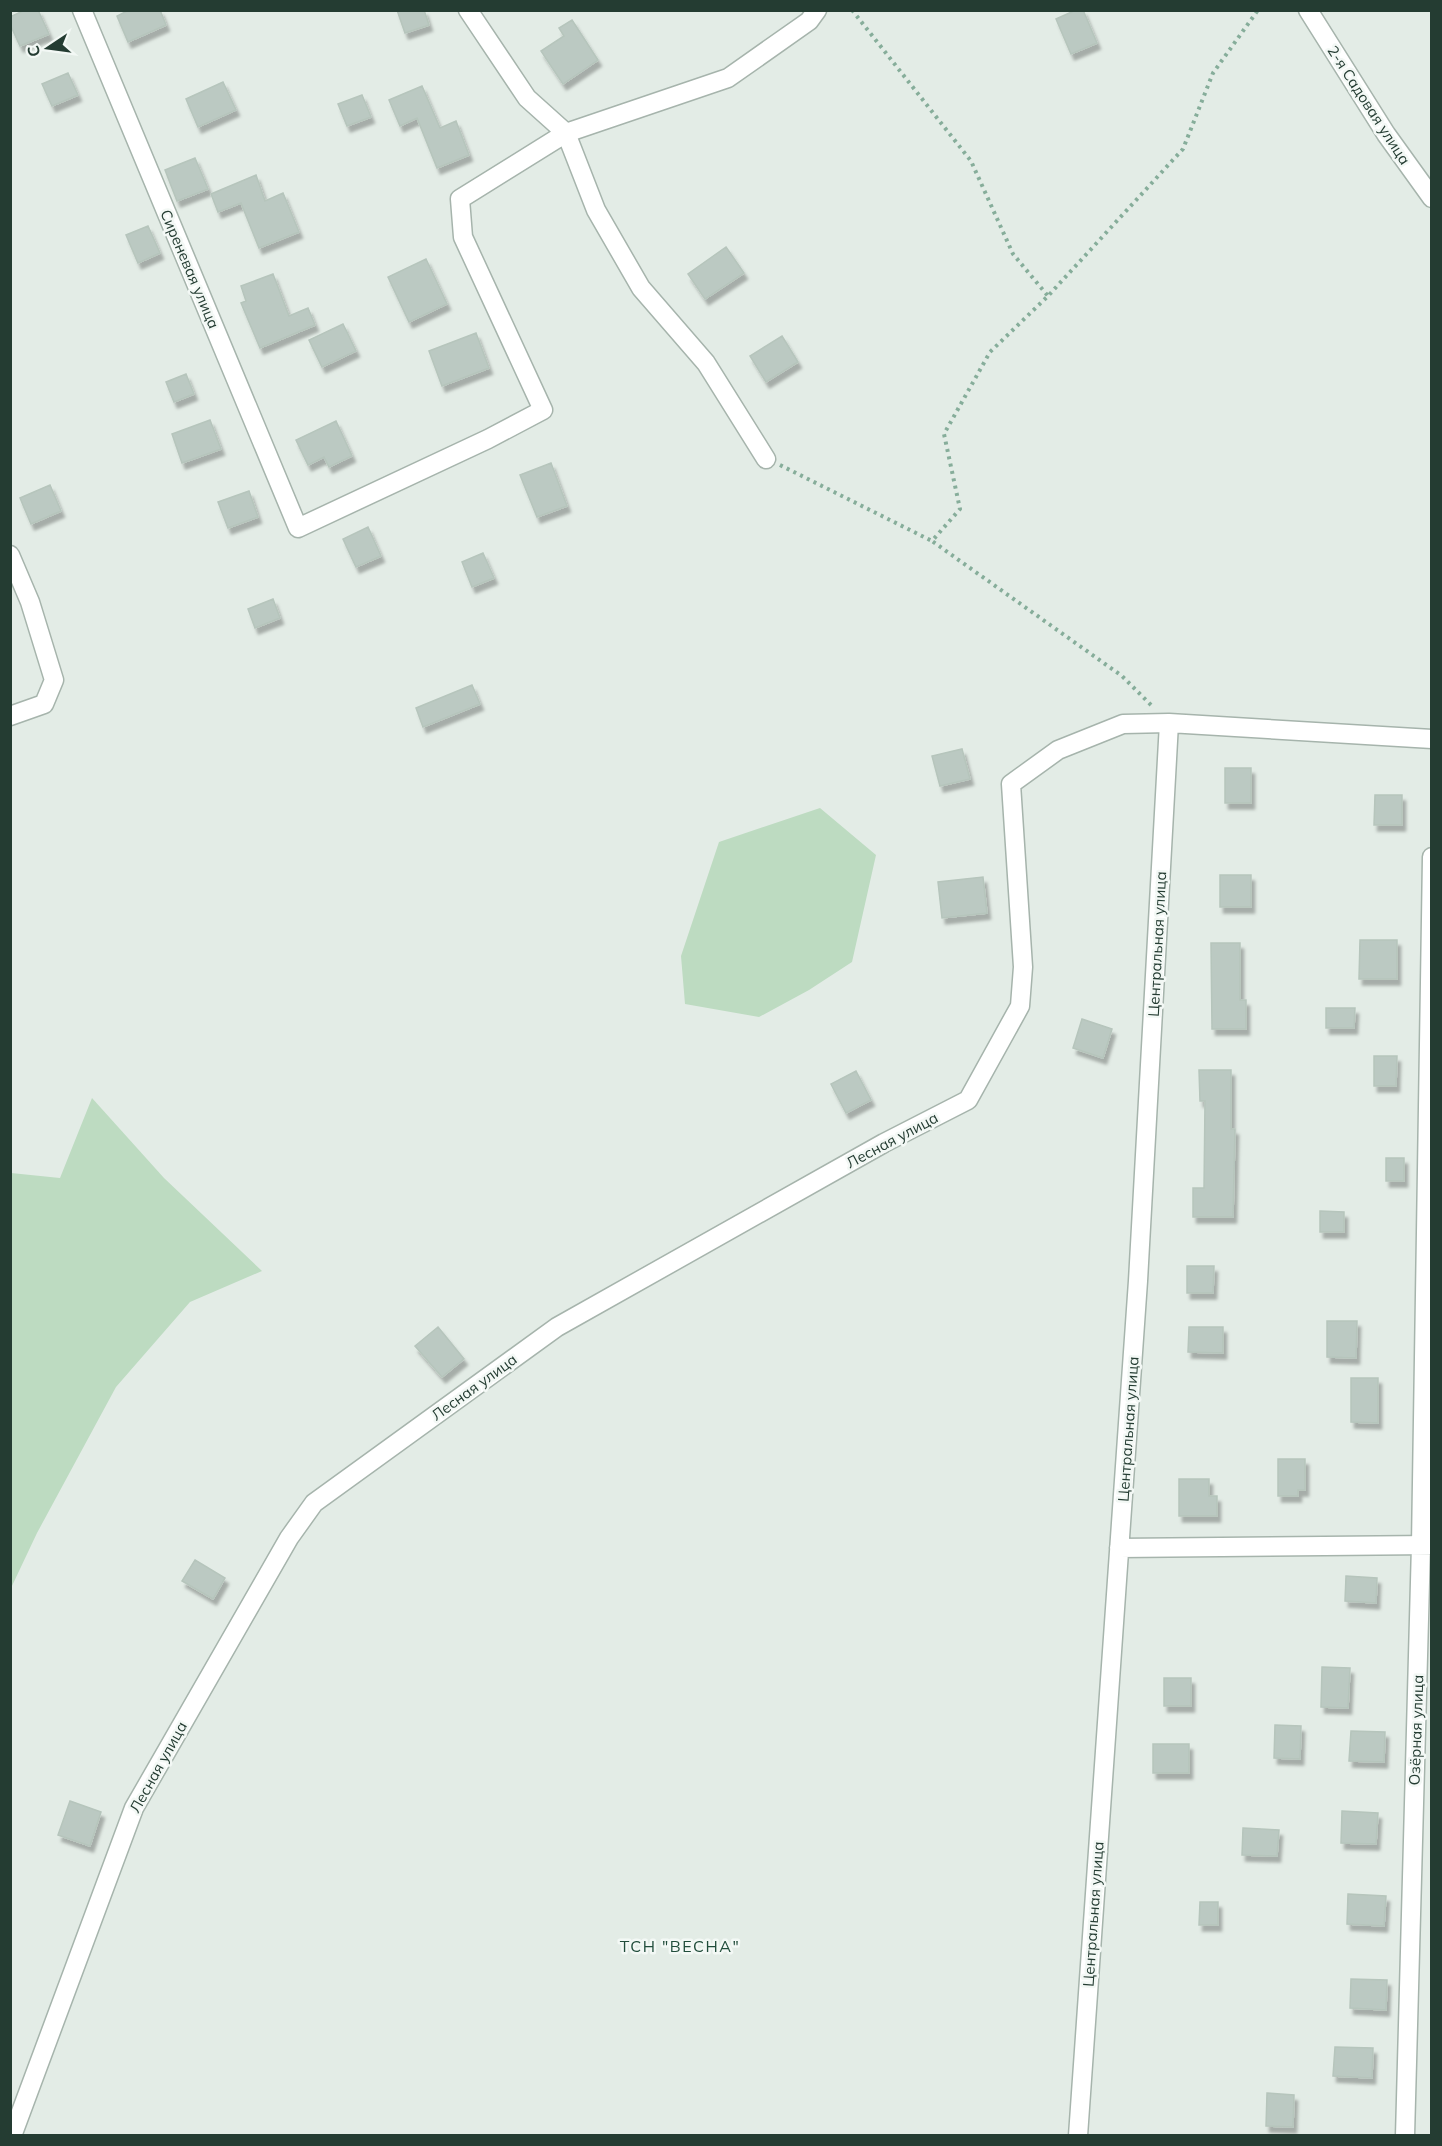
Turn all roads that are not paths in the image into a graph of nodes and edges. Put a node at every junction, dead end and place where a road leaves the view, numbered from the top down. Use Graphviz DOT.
graph roads {
  1 [pos="82,10"];
  2 [pos="468,10"];
  3 [pos="817,10"];
  4 [pos="1308,10"];
  5 [pos="566,133"];
  6 [pos="1431,198"];
  7 [pos="766,459"];
  8 [pos="10,555"];
  9 [pos="10,716"];
  10 [pos="1169,723"];
  11 [pos="1431,739"];
  12 [pos="1431,857"];
  13 [pos="1426,1545"];
  14 [pos="1119,1548"];
  15 [pos="12,2136"];
  16 [pos="1078,2136"];
  17 [pos="1405,2136"];
  1 -- 5 [label="street, Сиреневая улица"];
  2 -- 5 [label="street"];
  3 -- 5 [label="street"];
  4 -- 6 [label="street, 2-я Садовая улица"];
  5 -- 7 [label="street"];
  8 -- 9 [label="street"];
  10 -- 11 [label="street"];
  10 -- 14 [label="street, Центральная улица"];
  10 -- 15 [label="street, Лесная улица"];
  12 -- 13 [label="street, Озёрная улица"];
  13 -- 14 [label="street"];
  13 -- 17 [label="street, Озёрная улица"];
  14 -- 16 [label="street, Центральная улица"];
}
